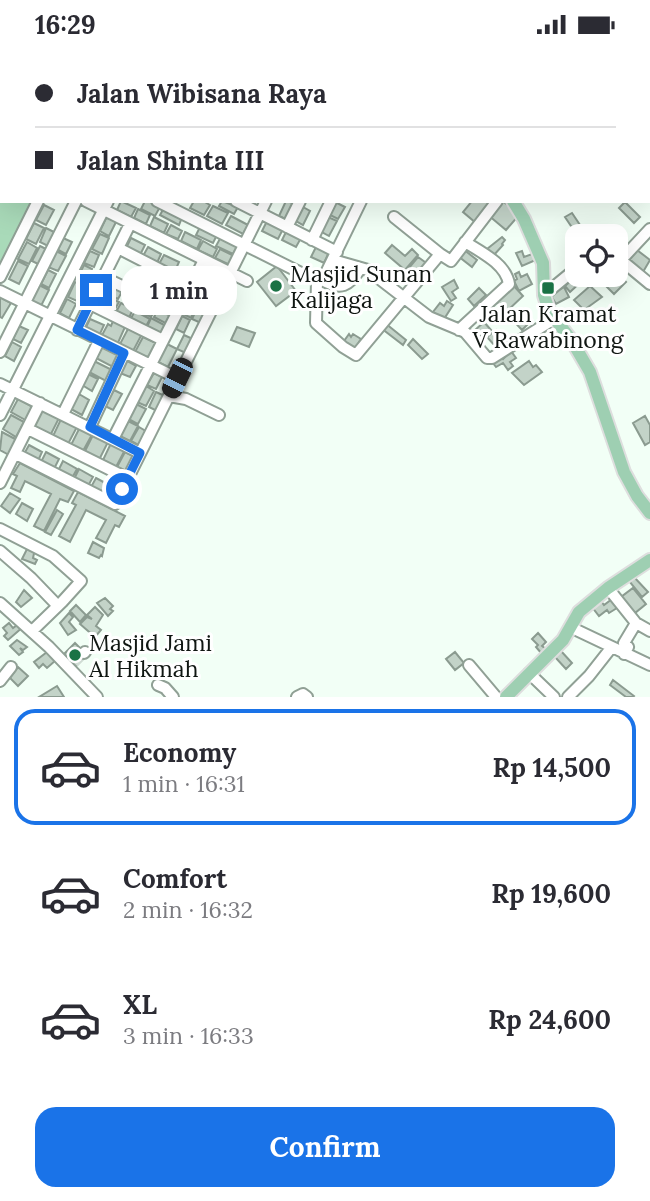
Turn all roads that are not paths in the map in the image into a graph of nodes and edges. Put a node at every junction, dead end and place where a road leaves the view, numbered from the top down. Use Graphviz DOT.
graph roads {
  1 [pos="37,203"];
  2 [pos="75,203"];
  3 [pos="161,203"];
  4 [pos="240,203"];
  5 [pos="265,203"];
  6 [pos="299,203"];
  7 [pos="330,203"];
  8 [pos="360,203"];
  9 [pos="495,203"];
  10 [pos="514,203"];
  11 [pos="106,206"];
  12 [pos="260,213"];
  13 [pos="394,217"];
  14 [pos="131,224"];
  15 [pos="287,227"];
  16 [pos="650,229"];
  17 [pos="312,240"];
  18 [pos="465,242"];
  19 [pos="243,245"];
  20 [pos="118,248"];
  21 [pos="628,249"];
  22 [pos="440,254"];
  23 [pos="335,256"];
  24 [pos="204,260"];
  25 [pos="628,266"];
  26 [pos="360,269"];
  27 [pos="230,273"];
  28 [pos="0,277"];
  29 [pos="103,277"];
  30 [pos="565,278"];
  31 [pos="247,281"];
  32 [pos="319,281"];
  33 [pos="650,284"];
  34 [pos="190,285"];
  35 [pos="0,291"];
  36 [pos="544,295"];
  37 [pos="401,298"];
  38 [pos="25,304"];
  39 [pos="90,304"];
  40 [pos="176,312"];
  41 [pos="51,316"];
  42 [pos="554,319"];
  43 [pos="77,330"];
  44 [pos="459,330"];
  45 [pos="163,340"];
  46 [pos="99,341"];
  47 [pos="0,352"];
  48 [pos="124,353"];
  49 [pos="151,366"];
  50 [pos="177,378"];
  51 [pos="0,384"];
  52 [pos="12,390"];
  53 [pos="169,395"];
  54 [pos="40,403"];
  55 [pos="62,414"];
  56 [pos="0,415"];
  57 [pos="219,415"];
  58 [pos="90,427"];
  59 [pos="27,429"];
  60 [pos="113,439"];
  61 [pos="140,453"];
  62 [pos="16,454"];
  63 [pos="127,478"];
  64 [pos="0,482"];
  65 [pos="650,513"];
  66 [pos="0,529"];
  67 [pos="0,551"];
  68 [pos="650,560"];
  69 [pos="608,588"];
  70 [pos="0,603"];
  71 [pos="58,606"];
  72 [pos="636,623"];
  73 [pos="570,627"];
  74 [pos="32,631"];
  75 [pos="650,631"];
  76 [pos="611,648"];
  77 [pos="624,654"];
  78 [pos="469,665"];
  79 [pos="650,665"];
  80 [pos="12,667"];
  81 [pos="529,673"];
  82 [pos="0,681"];
  83 [pos="158,685"];
  84 [pos="97,697"];
  85 [pos="173,697"];
  86 [pos="496,697"];
  87 [pos="506,697"];
  88 [pos="554,697"];
  89 [pos="568,697"];
  1 -- 28 [label="street"];
  2 -- 38 [label="street"];
  3 -- 19 [label="street"];
  4 -- 12 [label="street"];
  5 -- 12 [label="street"];
  6 -- 15 [label="street"];
  7 -- 17 [label="street"];
  8 -- 23 [label="street"];
  9 -- 18 [label="street"];
  10 -- 36 [label="main road"];
  11 -- 14 [label="street"];
  11 -- 41 [label="street"];
  12 -- 15 [label="street"];
  12 -- 19 [label="street"];
  13 -- 22 [label="street"];
  14 -- 20 [label="street"];
  14 -- 24 [label="street"];
  15 -- 17 [label="street"];
  16 -- 21 [label="street"];
  17 -- 23 [label="street"];
  18 -- 22 [label="street"];
  18 -- 44 [label="street"];
  19 -- 27 [label="street"];
  19 -- 32 [label="street"];
  20 -- 29 [label="street"];
  20 -- 34 [label="street"];
  22 -- 37 [label="street"];
  23 -- 26 [label="street"];
  23 -- 32 [label="street"];
  24 -- 27 [label="street"];
  24 -- 34 [label="street"];
  25 -- 33 [label="street"];
  26 -- 32 [label="street"];
  26 -- 37 [label="street"];
  27 -- 31 [label="street"];
  27 -- 50 [label="street"];
  29 -- 39 [label="street"];
  29 -- 40 [label="street"];
  30 -- 36 [label="street"];
  32 -- 37 [label="street"];
  34 -- 40 [label="street"];
  35 -- 38 [label="street"];
  36 -- 42 [label="main road"];
  37 -- 44 [label="street"];
  38 -- 41 [label="street"];
  38 -- 47 [label="street"];
  39 -- 43 [label="street"];
  39 -- 45 [label="street"];
  40 -- 45 [label="street"];
  41 -- 43 [label="street"];
  41 -- 52 [label="street"];
  42 -- 44 [label="street"];
  42 -- 65 [label="main road"];
  43 -- 46 [label="street"];
  45 -- 49 [label="street"];
  46 -- 48 [label="street"];
  46 -- 55 [label="street"];
  48 -- 49 [label="street"];
  48 -- 58 [label="street"];
  49 -- 50 [label="street"];
  49 -- 60 [label="street"];
  50 -- 53 [label="street"];
  51 -- 52 [label="street"];
  52 -- 54 [label="street"];
  52 -- 56 [label="street"];
  53 -- 57 [label="street"];
  53 -- 61 [label="street"];
  54 -- 55 [label="street"];
  54 -- 59 [label="street"];
  55 -- 58 [label="street"];
  58 -- 60 [label="street"];
  59 -- 62 [label="street"];
  59 -- 63 [label="street"];
  60 -- 61 [label="street"];
  61 -- 63 [label="street"];
  62 -- 63 [label="street"];
  62 -- 64 [label="street"];
  66 -- 71 [label="street"];
  67 -- 71 [label="street"];
  68 -- 69 [label="main road"];
  69 -- 72 [label="street"];
  69 -- 73 [label="main road"];
  70 -- 74 [label="street"];
  71 -- 74 [label="street"];
  72 -- 75 [label="street"];
  72 -- 77 [label="street"];
  73 -- 76 [label="street"];
  73 -- 81 [label="main road"];
  74 -- 84 [label="street"];
  76 -- 77 [label="street"];
  76 -- 89 [label="street"];
  77 -- 79 [label="street"];
  78 -- 86 [label="street"];
  80 -- 82 [label="street"];
  81 -- 87 [label="main road"];
  81 -- 88 [label="street"];
  83 -- 85 [label="street"];
}
